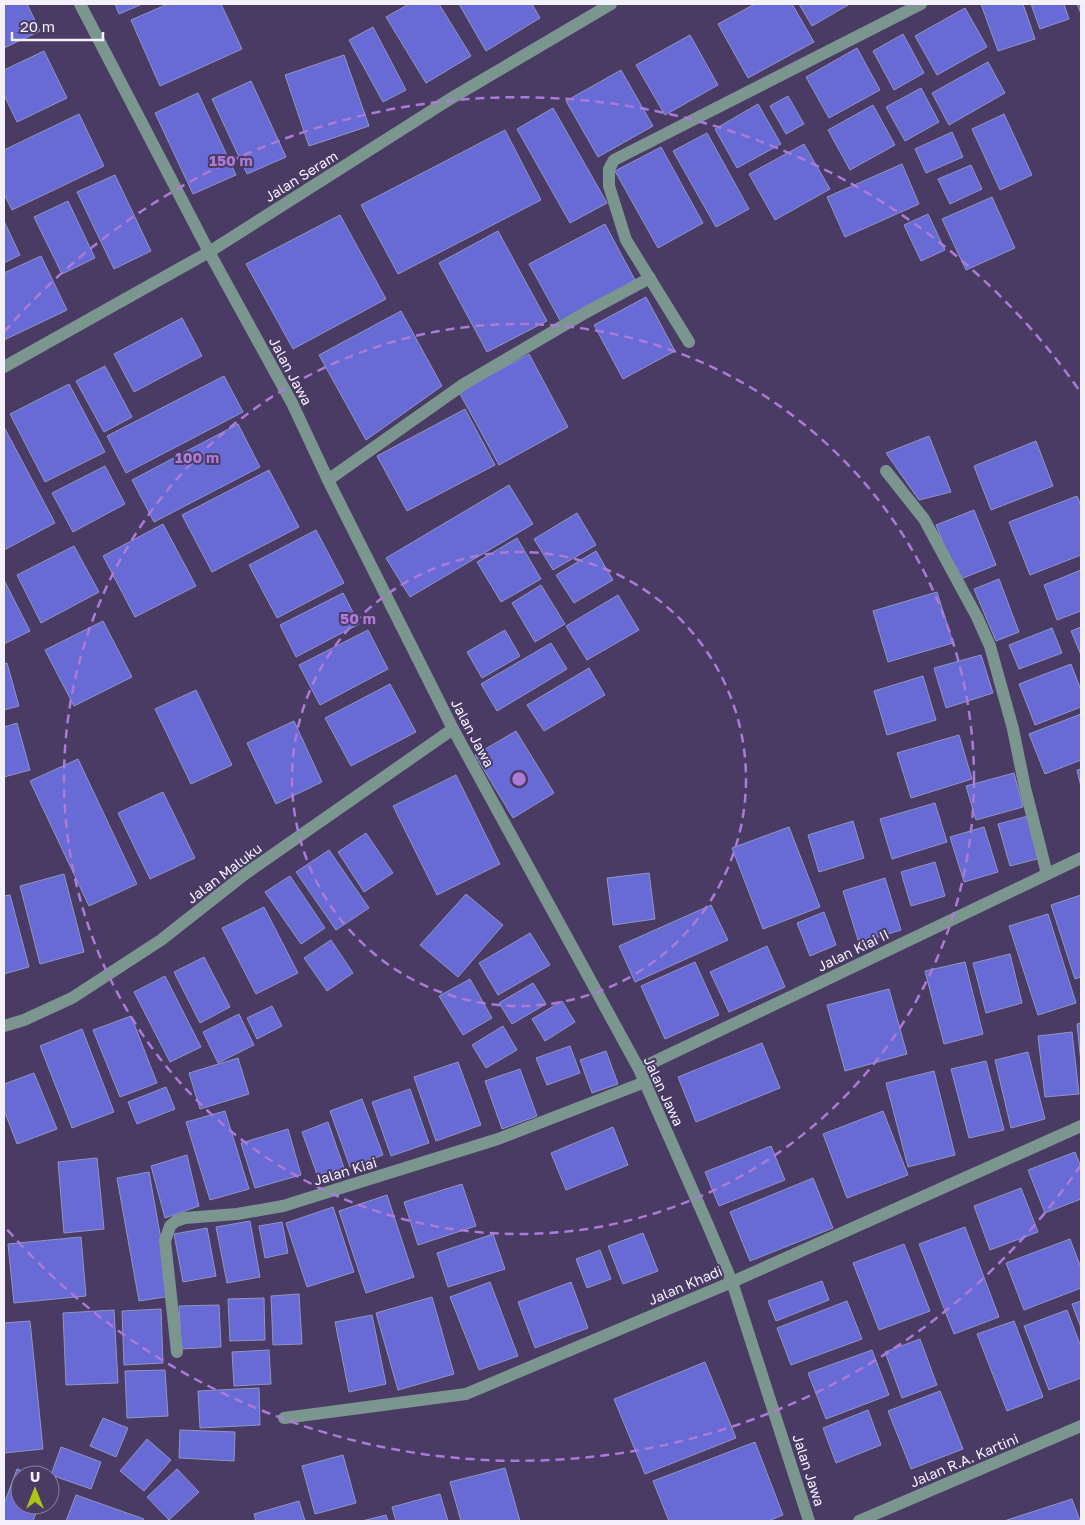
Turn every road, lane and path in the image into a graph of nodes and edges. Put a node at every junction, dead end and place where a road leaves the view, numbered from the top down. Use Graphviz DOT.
graph roads {
  1 [pos="80,4"];
  2 [pos="611,4"];
  3 [pos="921,4"];
  4 [pos="209,252"];
  5 [pos="650,278"];
  6 [pos="689,342"];
  7 [pos="4,367"];
  8 [pos="886,471"];
  9 [pos="328,480"];
  10 [pos="454,729"];
  11 [pos="1081,858"];
  12 [pos="1047,874"];
  13 [pos="4,1026"];
  14 [pos="639,1069"];
  15 [pos="645,1082"];
  16 [pos="1081,1126"];
  17 [pos="732,1282"];
  18 [pos="177,1352"];
  19 [pos="284,1418"];
  20 [pos="1081,1426"];
  21 [pos="810,1521"];
  22 [pos="859,1521"];
  1 -- 4 [label="street, Jalan Jawa"];
  2 -- 4 [label="street, Jalan Seram"];
  3 -- 5 [label="street"];
  4 -- 7 [label="street, Jalan Seram"];
  4 -- 9 [label="street, Jalan Jawa"];
  5 -- 6 [label="street"];
  5 -- 9 [label="street"];
  8 -- 12 [label="street"];
  9 -- 10 [label="street, Jalan Jawa"];
  10 -- 13 [label="street, Jalan Maluku"];
  10 -- 14 [label="street, Jalan Jawa"];
  11 -- 12 [label="street, Jalan Kiai II"];
  12 -- 14 [label="street, Jalan Kiai II"];
  14 -- 15 [label="street, Jalan Jawa"];
  15 -- 17 [label="street, Jalan Jawa"];
  15 -- 18 [label="street, Jalan Kiai"];
  16 -- 17 [label="street, Jalan Khadi"];
  17 -- 19 [label="street, Jalan Khadi"];
  17 -- 21 [label="street, Jalan Jawa"];
  20 -- 22 [label="street, Jalan R.A. Kartini"];
}
